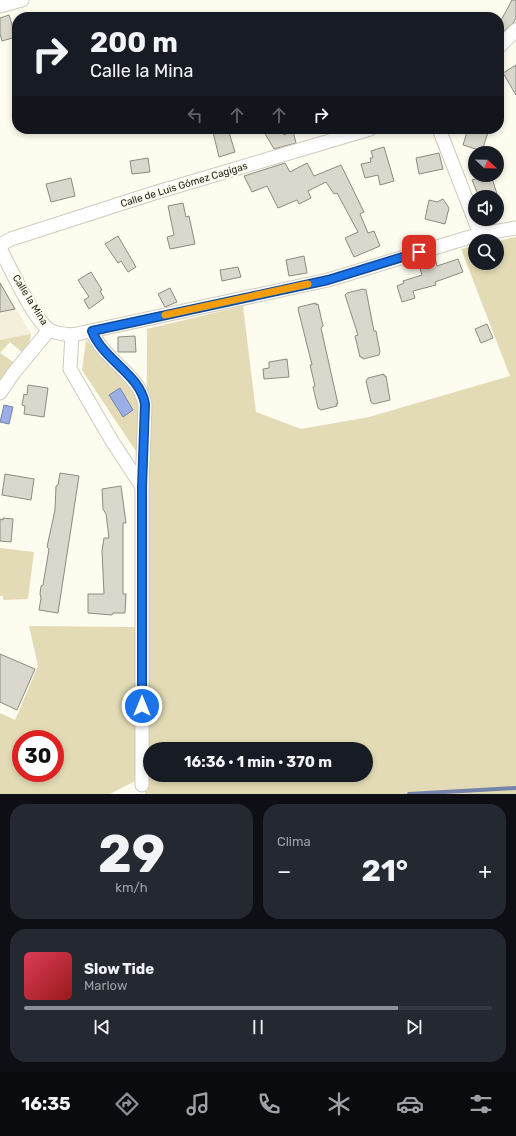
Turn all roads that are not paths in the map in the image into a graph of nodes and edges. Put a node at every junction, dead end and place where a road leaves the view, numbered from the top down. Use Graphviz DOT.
graph roads {
  1 [pos="22,0"];
  2 [pos="0,6"];
  3 [pos="515,33"];
  4 [pos="504,43"];
  5 [pos="353,134"];
  6 [pos="440,134"];
  7 [pos="516,228"];
  8 [pos="480,234"];
  9 [pos="468,238"];
  10 [pos="0,247"];
  11 [pos="5,270"];
  12 [pos="49,330"];
  13 [pos="92,331"];
  14 [pos="72,335"];
  15 [pos="0,393"];
  16 [pos="142,487"];
  17 [pos="142,784"];
  1 -- 2 [label="street"];
  3 -- 4 [label="street"];
  5 -- 10 [label="street, Calle de Luis Gómez Cagigas"];
  6 -- 8 [label="street"];
  7 -- 8 [label="street, Calle la Mina"];
  9 -- 13 [label="street, Calle la Mina"];
  10 -- 11 [label="street, Calle la Mina"];
  11 -- 12 [label="street, Calle la Mina"];
  12 -- 14 [label="street, Calle la Mina"];
  12 -- 15 [label="street"];
  13 -- 14 [label="street, Calle la Mina"];
  13 -- 16 [label="street"];
  14 -- 16 [label="street"];
  16 -- 17 [label="street"];
}
